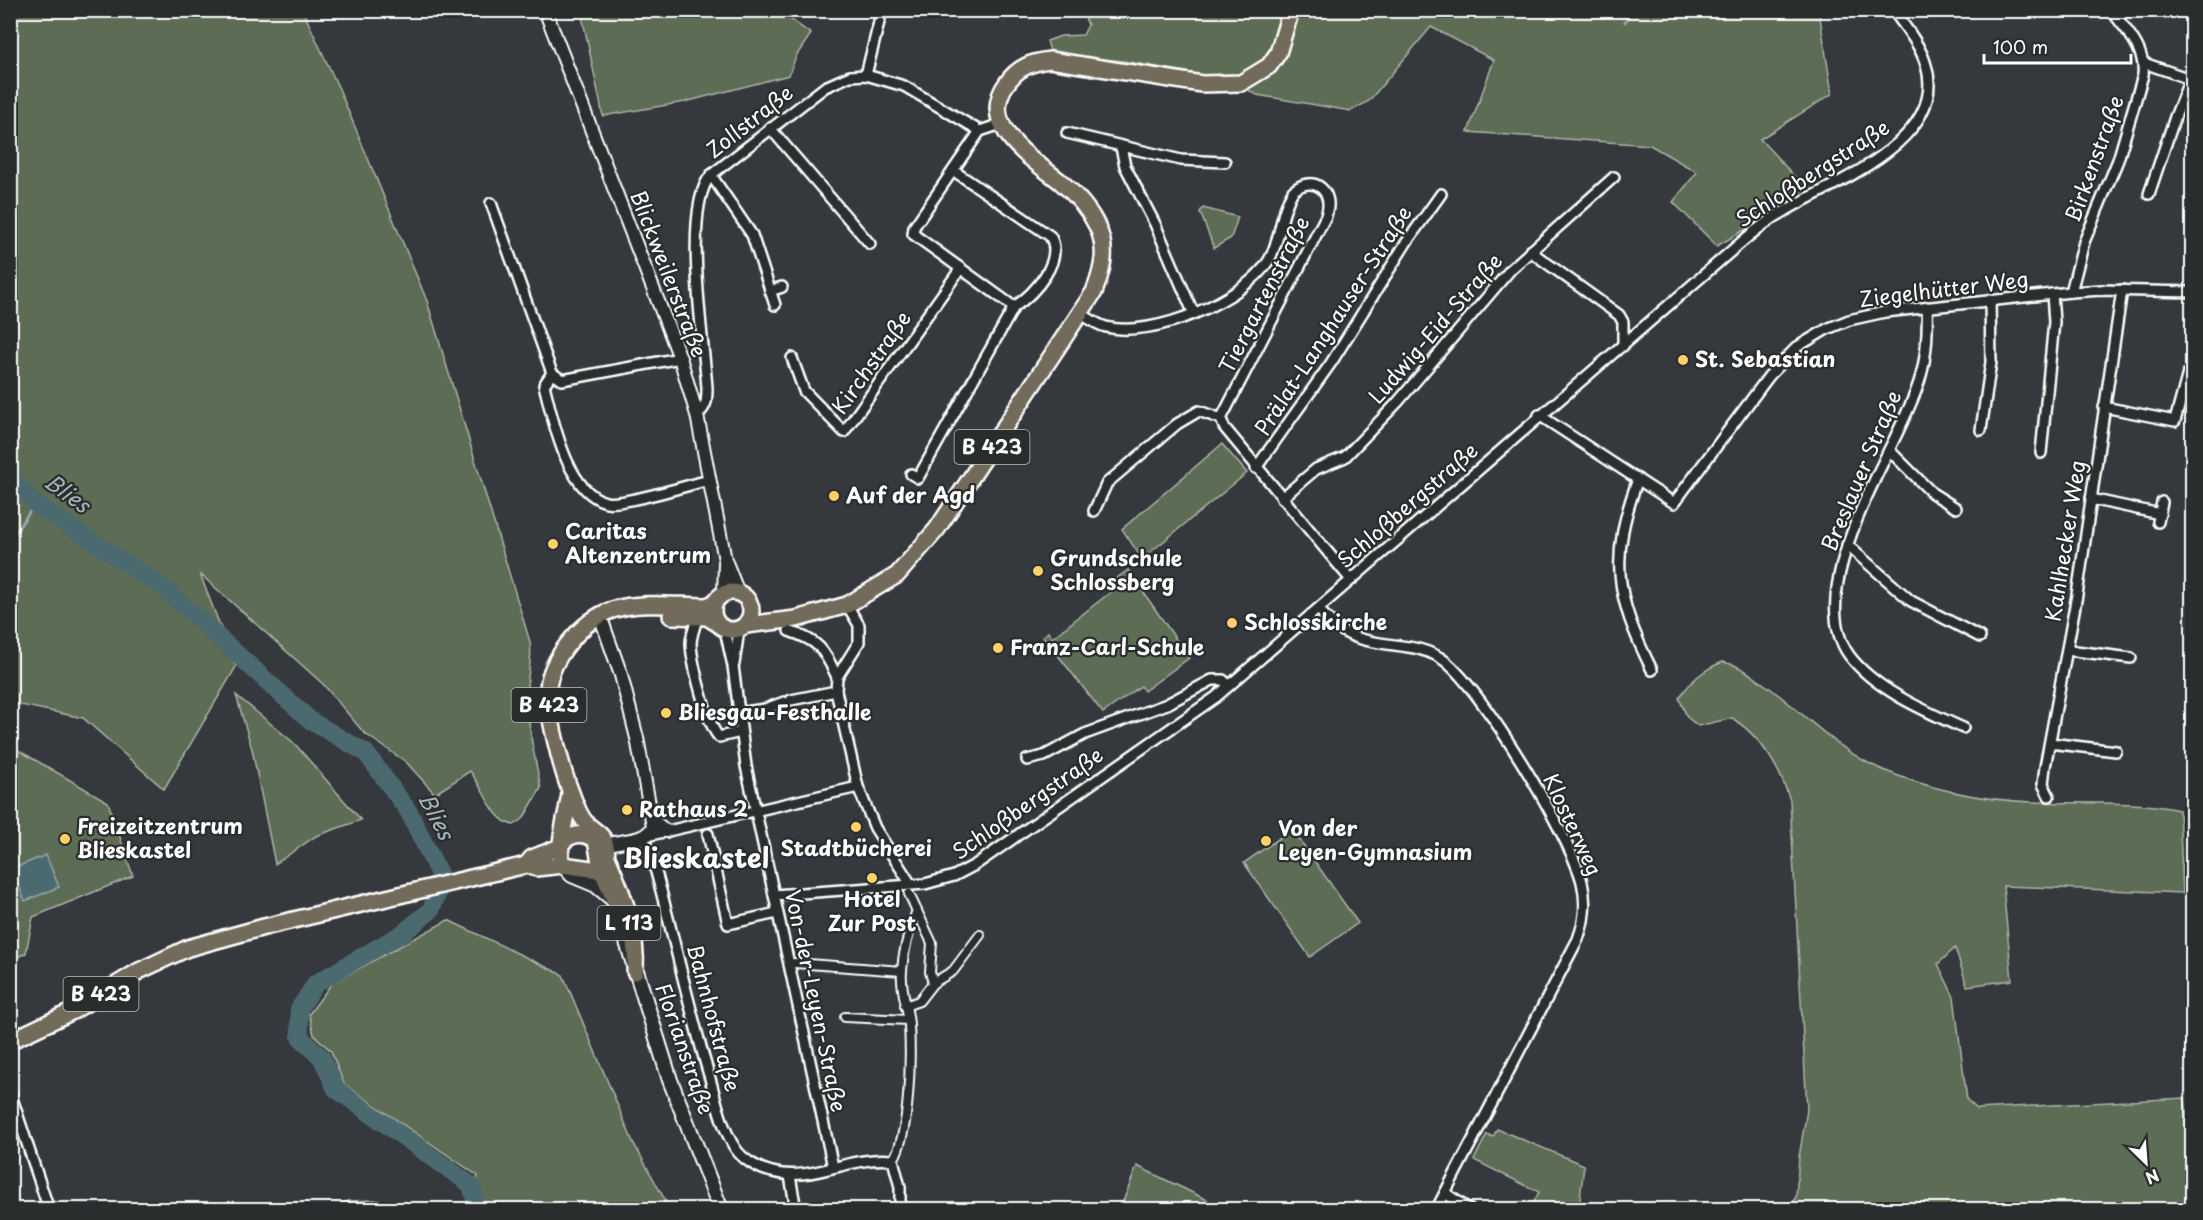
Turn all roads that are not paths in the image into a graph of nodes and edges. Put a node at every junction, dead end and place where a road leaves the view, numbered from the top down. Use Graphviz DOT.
graph roads {
  1 [pos="545,10"];
  2 [pos="882,10"];
  3 [pos="1291,10"];
  4 [pos="1893,10"];
  5 [pos="2111,10"];
  6 [pos="2144,63"];
  7 [pos="866,75"];
  8 [pos="1002,124"];
  9 [pos="770,128"];
  10 [pos="980,130"];
  11 [pos="1067,133"];
  12 [pos="1121,147"];
  13 [pos="1225,162"];
  14 [pos="954,171"];
  15 [pos="711,175"];
  16 [pos="1614,177"];
  17 [pos="1441,194"];
  18 [pos="2149,194"];
  19 [pos="491,203"];
  20 [pos="870,244"];
  21 [pos="1530,251"];
  22 [pos="961,268"];
  23 [pos="782,287"];
  24 [pos="2122,290"];
  25 [pos="771,291"];
  26 [pos="2072,292"];
  27 [pos="2193,292"];
  28 [pos="2052,294"];
  29 [pos="1990,300"];
  30 [pos="775,305"];
  31 [pos="1014,307"];
  32 [pos="1927,307"];
  33 [pos="1193,312"];
  34 [pos="1082,314"];
  35 [pos="1623,346"];
  36 [pos="680,358"];
  37 [pos="792,358"];
  38 [pos="2188,373"];
  39 [pos="552,374"];
  40 [pos="2104,407"];
  41 [pos="697,415"];
  42 [pos="1539,416"];
  43 [pos="1221,419"];
  44 [pos="1981,430"];
  45 [pos="1889,450"];
  46 [pos="2041,453"];
  47 [pos="1256,468"];
  48 [pos="911,474"];
  49 [pos="1638,479"];
  50 [pos="709,480"];
  51 [pos="1282,498"];
  52 [pos="2091,499"];
  53 [pos="2162,502"];
  54 [pos="1956,508"];
  55 [pos="1094,511"];
  56 [pos="1847,545"];
  57 [pos="1351,580"];
  58 [pos="725,596"];
  59 [pos="847,605"];
  60 [pos="751,608"];
  61 [pos="1318,609"];
  62 [pos="698,617"];
  63 [pos="597,621"];
  64 [pos="785,625"];
  65 [pos="731,626"];
  66 [pos="1980,637"];
  67 [pos="2067,650"];
  68 [pos="2131,658"];
  69 [pos="733,666"];
  70 [pos="1652,670"];
  71 [pos="837,677"];
  72 [pos="1228,686"];
  73 [pos="836,691"];
  74 [pos="738,713"];
  75 [pos="1963,728"];
  76 [pos="741,732"];
  77 [pos="2050,743"];
  78 [pos="2116,751"];
  79 [pos="1027,760"];
  80 [pos="858,787"];
  81 [pos="570,790"];
  82 [pos="2049,796"];
  83 [pos="755,810"];
  84 [pos="653,821"];
  85 [pos="666,831"];
  86 [pos="708,834"];
  87 [pos="642,837"];
  88 [pos="560,845"];
  89 [pos="602,854"];
  90 [pos="526,865"];
  91 [pos="563,866"];
  92 [pos="910,883"];
  93 [pos="909,894"];
  94 [pos="774,895"];
  95 [pos="614,900"];
  96 [pos="777,913"];
  97 [pos="916,913"];
  98 [pos="980,934"];
  99 [pos="792,964"];
  100 [pos="902,970"];
  101 [pos="635,972"];
  102 [pos="933,982"];
  103 [pos="905,1006"];
  104 [pos="844,1017"];
  105 [pos="908,1020"];
  106 [pos="10,1041"];
  107 [pos="10,1092"];
  108 [pos="892,1160"];
  109 [pos="833,1167"];
  110 [pos="790,1176"];
  111 [pos="1445,1193"];
  112 [pos="49,1209"];
  113 [pos="721,1209"];
  114 [pos="796,1209"];
  115 [pos="900,1209"];
  116 [pos="1436,1209"];
  117 [pos="1470,1209"];
  1 -- 36 [label="street, Blickweilerstraße"];
  2 -- 7 [label="street"];
  3 -- 8 [label="main road"];
  4 -- 35 [label="street, Schloßbergstraße"];
  5 -- 6 [label="street"];
  6 -- 18 [label="street"];
  6 -- 26 [label="street, Birkenstraße"];
  7 -- 9 [label="street, Zollstraße"];
  7 -- 10 [label="street, Zollstraße"];
  8 -- 10 [label="street"];
  8 -- 34 [label="main road, B 423"];
  9 -- 15 [label="street, Zollstraße"];
  9 -- 20 [label="street"];
  10 -- 14 [label="street"];
  11 -- 12 [label="street"];
  12 -- 13 [label="street"];
  12 -- 33 [label="street"];
  14 -- 22 [label="street"];
  14 -- 31 [label="street"];
  15 -- 25 [label="street"];
  15 -- 41 [label="street, Zollstraße"];
  16 -- 21 [label="street, Ludwig-Eid-Straße"];
  17 -- 47 [label="street, Prälat-Langhauser-Straße"];
  19 -- 39 [label="street"];
  21 -- 35 [label="street"];
  21 -- 51 [label="street, Ludwig-Eid-Straße"];
  22 -- 31 [label="street"];
  22 -- 37 [label="street, Kirchstraße"];
  23 -- 25 [label="street"];
  24 -- 26 [label="street, Ziegelhütter Weg"];
  24 -- 27 [label="street, Ziegelhütter Weg"];
  24 -- 40 [label="street, Kahlhecker Weg"];
  25 -- 30 [label="street"];
  26 -- 28 [label="street, Ziegelhütter Weg"];
  28 -- 29 [label="street, Ziegelhütter Weg"];
  28 -- 46 [label="street"];
  29 -- 32 [label="street, Ziegelhütter Weg"];
  29 -- 44 [label="street"];
  31 -- 48 [label="street"];
  32 -- 45 [label="street, Breslauer Straße"];
  32 -- 49 [label="street, Ziegelhütter Weg"];
  33 -- 34 [label="street, Tiergartenstraße"];
  33 -- 43 [label="street, Tiergartenstraße"];
  34 -- 59 [label="main road, B 423"];
  35 -- 42 [label="street, Schloßbergstraße"];
  36 -- 39 [label="street"];
  36 -- 41 [label="street, Blickweilerstraße"];
  38 -- 40 [label="street"];
  39 -- 50 [label="street"];
  40 -- 52 [label="street, Kahlhecker Weg"];
  41 -- 50 [label="street, Blickweilerstraße"];
  42 -- 49 [label="street"];
  42 -- 57 [label="street, Schloßbergstraße"];
  43 -- 47 [label="street"];
  43 -- 55 [label="street"];
  45 -- 54 [label="street"];
  45 -- 56 [label="street, Breslauer Straße"];
  47 -- 51 [label="street"];
  49 -- 70 [label="street"];
  50 -- 58 [label="street, Blickweilerstraße"];
  51 -- 57 [label="street"];
  52 -- 53 [label="street"];
  52 -- 67 [label="street, Kahlhecker Weg"];
  56 -- 66 [label="street"];
  56 -- 75 [label="street, Breslauer Straße"];
  57 -- 61 [label="street, Schloßbergstraße"];
  58 -- 60 [label="main road, B 423"];
  58 -- 63 [label="main road"];
  58 -- 65 [label="main road"];
  59 -- 64 [label="main road, B 423"];
  59 -- 71 [label="street"];
  60 -- 64 [label="main road, B 423"];
  60 -- 65 [label="main road"];
  61 -- 72 [label="street, Schloßbergstraße"];
  61 -- 111 [label="street, Klosterweg"];
  62 -- 63 [label="main road, B 423"];
  62 -- 65 [label="main road, B 423"];
  62 -- 76 [label="street"];
  63 -- 81 [label="main road, B 423"];
  63 -- 84 [label="street"];
  64 -- 65 [label="main road, B 423"];
  64 -- 71 [label="street"];
  65 -- 69 [label="street, Von-der-Leyen-Straße"];
  65 -- 69 [label="street, Von-der-Leyen-Straße"];
  67 -- 68 [label="street"];
  67 -- 77 [label="street, Kahlhecker Weg"];
  69 -- 74 [label="street, Von-der-Leyen-Straße"];
  71 -- 73 [label="street"];
  72 -- 79 [label="street"];
  72 -- 92 [label="street, Schloßbergstraße"];
  73 -- 74 [label="street"];
  73 -- 80 [label="street"];
  74 -- 76 [label="street, Von-der-Leyen-Straße"];
  76 -- 83 [label="street, Von-der-Leyen-Straße"];
  77 -- 78 [label="street"];
  77 -- 82 [label="street, Kahlhecker Weg"];
  80 -- 83 [label="street"];
  80 -- 92 [label="street"];
  81 -- 88 [label="main road, B 423"];
  81 -- 89 [label="main road, B 423"];
  83 -- 85 [label="street"];
  83 -- 94 [label="street, Von-der-Leyen-Straße"];
  84 -- 85 [label="street"];
  84 -- 87 [label="street"];
  85 -- 87 [label="street"];
  86 -- 96 [label="street"];
  87 -- 89 [label="street"];
  87 -- 110 [label="street, Bahnhofstraße / L 113"];
  88 -- 89 [label="main road, B 423"];
  88 -- 90 [label="main road, B 423"];
  88 -- 91 [label="main road, B 423"];
  89 -- 91 [label="main road, B 423"];
  89 -- 95 [label="main road, L 113"];
  89 -- 101 [label="main road, L 113"];
  90 -- 91 [label="main road, B 423"];
  90 -- 106 [label="main road, B 423"];
  91 -- 95 [label="main road, L 113"];
  92 -- 94 [label="street, Schloßbergstraße"];
  93 -- 97 [label="street"];
  94 -- 96 [label="street, Von-der-Leyen-Straße"];
  95 -- 101 [label="main road, Florianstraße / L 113"];
  96 -- 99 [label="street, Von-der-Leyen-Straße"];
  97 -- 100 [label="street"];
  97 -- 102 [label="street"];
  98 -- 102 [label="street"];
  99 -- 100 [label="street"];
  99 -- 109 [label="street, Von-der-Leyen-Straße"];
  100 -- 103 [label="street"];
  101 -- 113 [label="main road, Florianstraße / L 113"];
  102 -- 103 [label="street"];
  103 -- 105 [label="street"];
  104 -- 105 [label="street"];
  105 -- 108 [label="street"];
  107 -- 112 [label="street"];
  108 -- 109 [label="street, L 113"];
  108 -- 115 [label="street"];
  109 -- 110 [label="street, L 113"];
  110 -- 114 [label="street"];
  111 -- 116 [label="street, Klosterweg"];
  111 -- 117 [label="street"];
}
